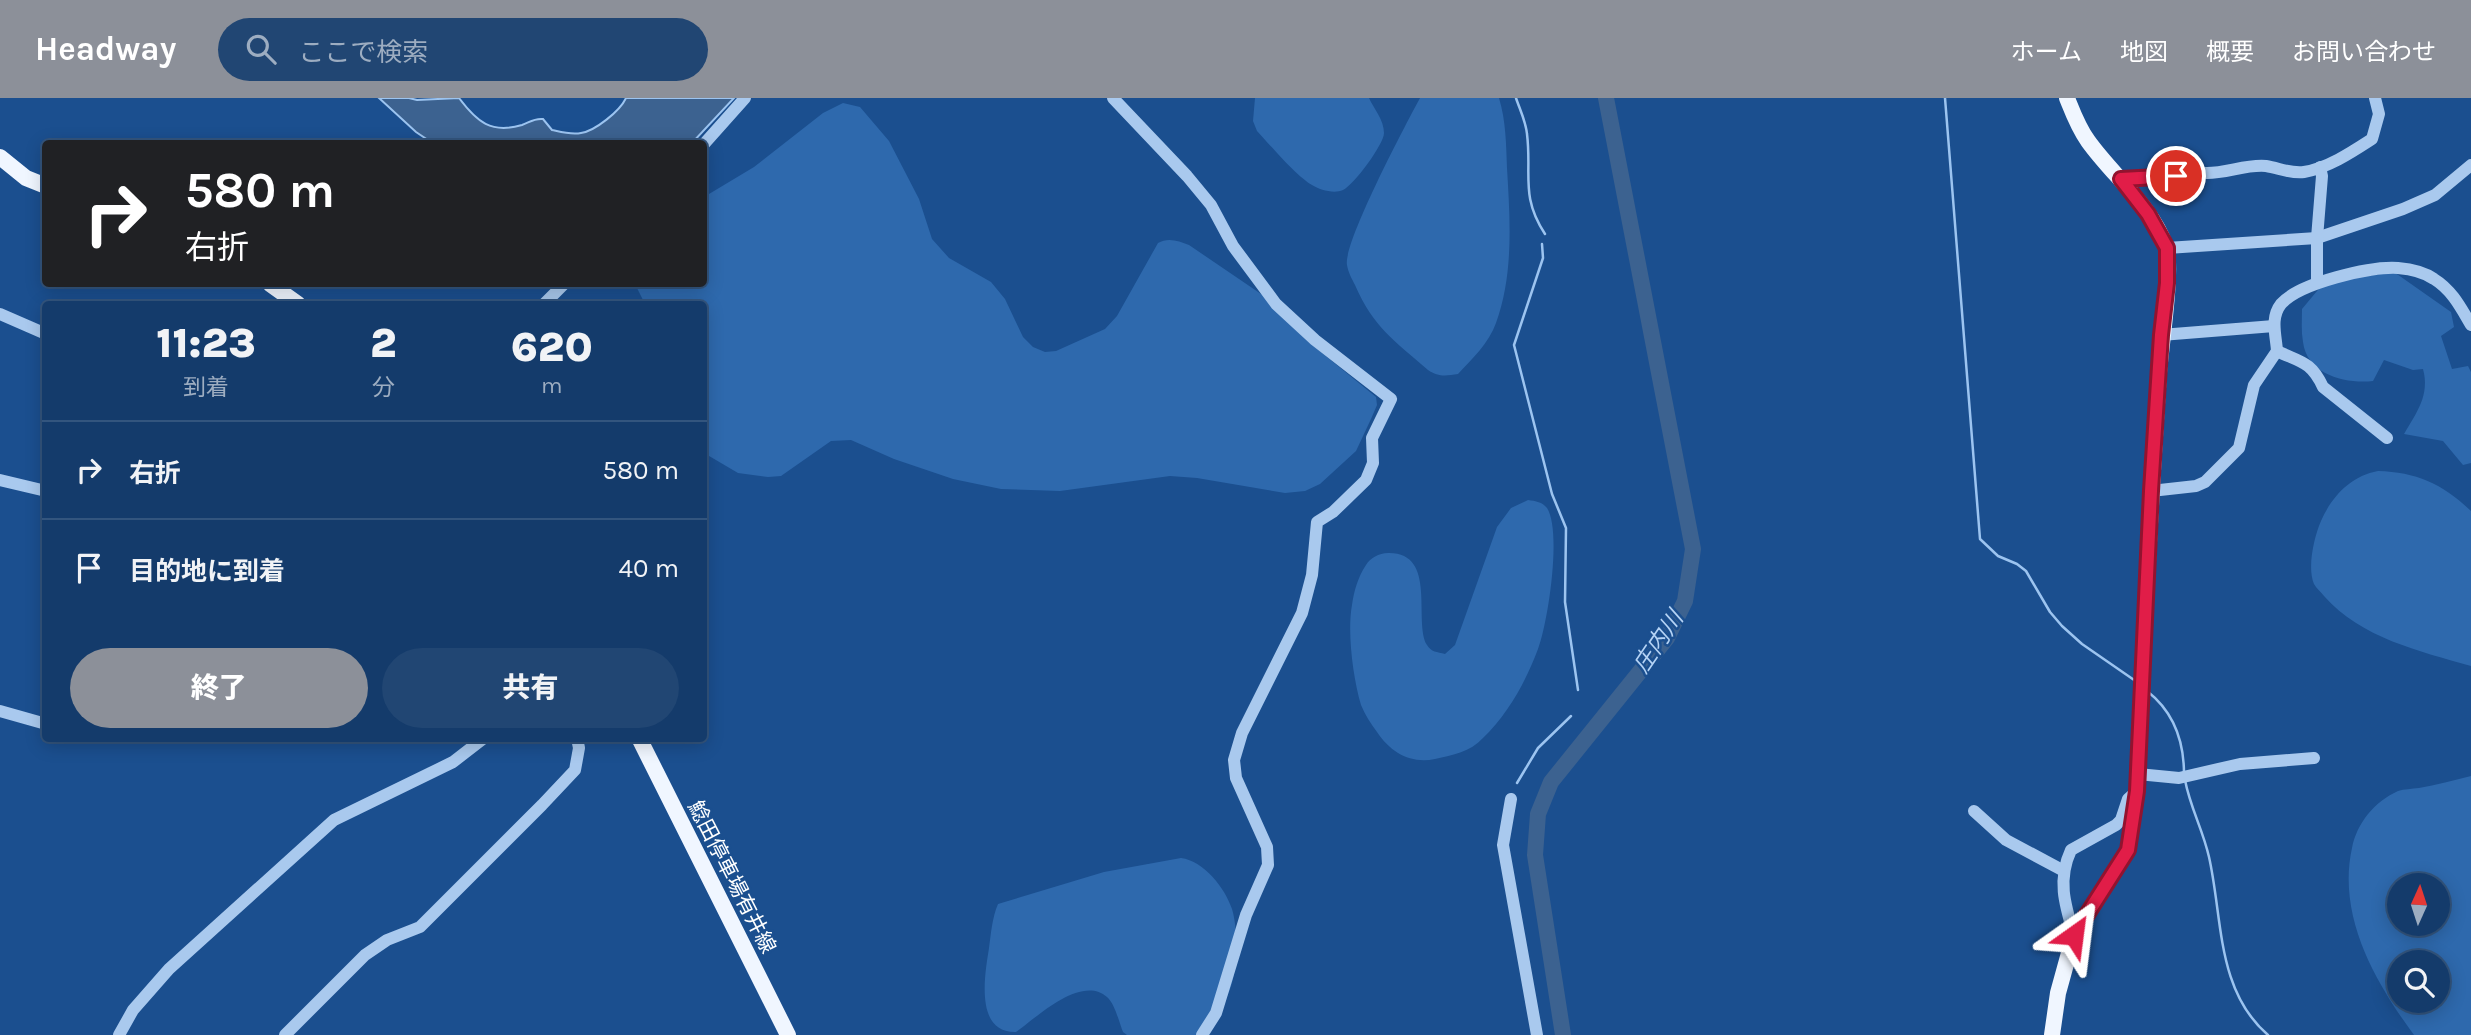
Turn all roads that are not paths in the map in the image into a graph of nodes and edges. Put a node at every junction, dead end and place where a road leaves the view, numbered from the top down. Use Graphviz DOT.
graph roads {
  1 [pos="745,98"];
  2 [pos="1113,98"];
  3 [pos="2067,98"];
  4 [pos="2375,98"];
  5 [pos="707,141"];
  6 [pos="0,157"];
  7 [pos="2471,165"];
  8 [pos="2320,167"];
  9 [pos="2121,179"];
  10 [pos="42,184"];
  11 [pos="2317,238"];
  12 [pos="2167,248"];
  13 [pos="2317,283"];
  14 [pos="274,287"];
  15 [pos="561,287"];
  16 [pos="294,301"];
  17 [pos="547,301"];
  18 [pos="0,314"];
  19 [pos="2471,325"];
  20 [pos="2274,326"];
  21 [pos="42,332"];
  22 [pos="2161,335"];
  23 [pos="2277,351"];
  24 [pos="2387,438"];
  25 [pos="0,480"];
  26 [pos="42,490"];
  27 [pos="2151,491"];
  28 [pos="0,711"];
  29 [pos="42,723"];
  30 [pos="479,742"];
  31 [pos="578,742"];
  32 [pos="641,742"];
  33 [pos="2314,758"];
  34 [pos="2137,774"];
  35 [pos="2137,791"];
  36 [pos="1511,799"];
  37 [pos="1974,811"];
  38 [pos="2064,871"];
  39 [pos="2074,935"];
  40 [pos="119,1035"];
  41 [pos="285,1035"];
  42 [pos="788,1035"];
  43 [pos="1202,1035"];
  44 [pos="1537,1035"];
  45 [pos="2052,1035"];
  1 -- 5 [label="street"];
  2 -- 43 [label="street"];
  3 -- 9 [label="main road"];
  4 -- 8 [label="street"];
  6 -- 10 [label="main road"];
  7 -- 11 [label="street"];
  8 -- 9 [label="street"];
  8 -- 11 [label="street"];
  9 -- 12 [label="main road"];
  11 -- 12 [label="street"];
  11 -- 13 [label="street"];
  12 -- 22 [label="main road"];
  13 -- 19 [label="street"];
  13 -- 20 [label="street"];
  14 -- 16 [label="main road"];
  15 -- 17 [label="street"];
  18 -- 21 [label="street"];
  20 -- 22 [label="street"];
  20 -- 23 [label="street"];
  22 -- 27 [label="main road"];
  23 -- 24 [label="street"];
  23 -- 27 [label="street"];
  25 -- 26 [label="street"];
  27 -- 34 [label="main road"];
  28 -- 29 [label="street"];
  30 -- 40 [label="street"];
  31 -- 41 [label="street"];
  32 -- 42 [label="main road, 鯰田停車場有井線"];
  33 -- 34 [label="street"];
  34 -- 35 [label="main road"];
  35 -- 38 [label="street"];
  35 -- 39 [label="main road"];
  36 -- 44 [label="street"];
  37 -- 38 [label="street"];
  38 -- 39 [label="street"];
  39 -- 45 [label="main road"];
}
